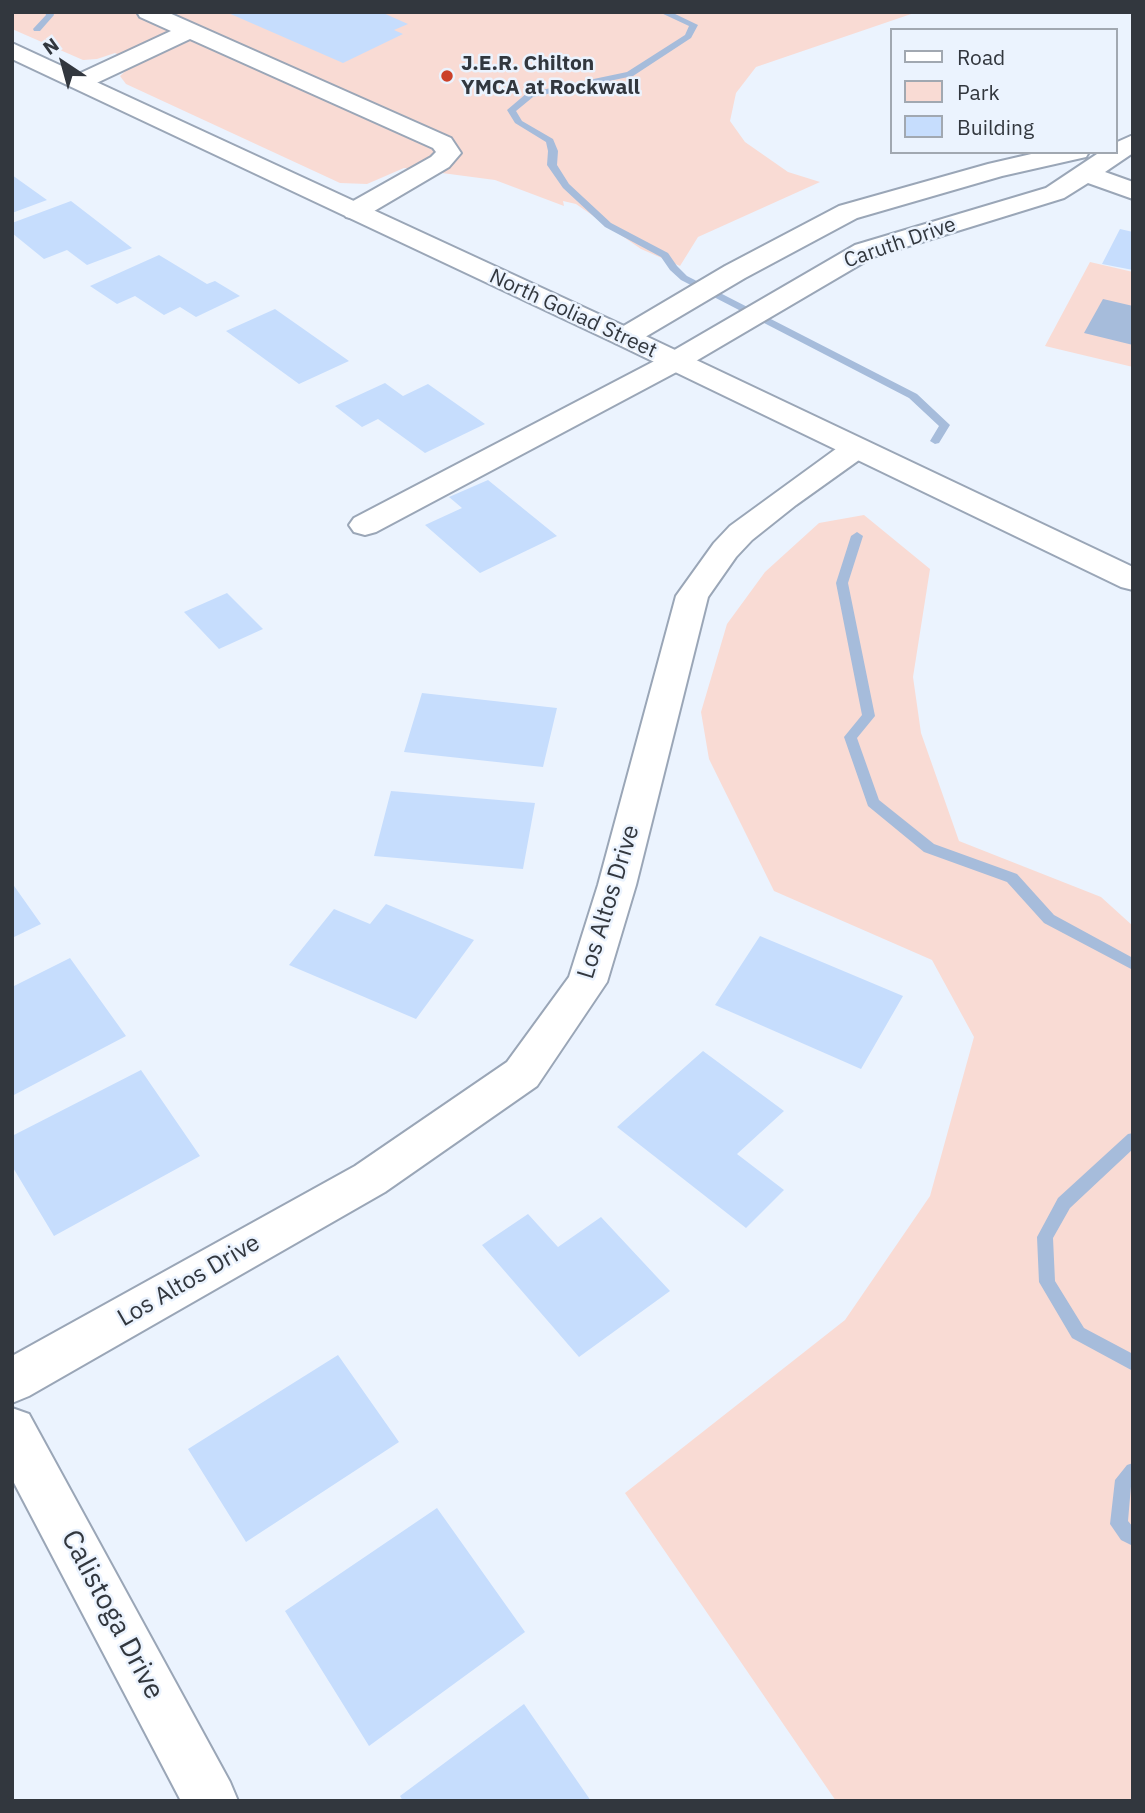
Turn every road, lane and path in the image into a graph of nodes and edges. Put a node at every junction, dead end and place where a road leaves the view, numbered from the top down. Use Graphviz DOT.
graph roads {
  1 [pos="148,12"];
  2 [pos="189,31"];
  3 [pos="12,50"];
  4 [pos="80,82"];
  5 [pos="1102,154"];
  6 [pos="1081,163"];
  7 [pos="1133,191"];
  8 [pos="355,211"];
  9 [pos="625,337"];
  10 [pos="674,362"];
  11 [pos="855,449"];
  12 [pos="365,525"];
  13 [pos="1133,580"];
  14 [pos="12,1381"];
  15 [pos="12,1430"];
  16 [pos="211,1801"];
  1 -- 2 [label="street"];
  2 -- 4 [label="street"];
  2 -- 8 [label="street"];
  3 -- 4 [label="street, North Goliad Street"];
  4 -- 8 [label="street, North Goliad Street"];
  5 -- 6 [label="street, Caruth Drive"];
  6 -- 7 [label="street"];
  6 -- 9 [label="street, Caruth Drive"];
  6 -- 10 [label="street, Caruth Drive"];
  8 -- 9 [label="street, North Goliad Street"];
  9 -- 10 [label="street, North Goliad Street"];
  10 -- 11 [label="street, North Goliad Street"];
  10 -- 12 [label="street, Caruth Drive"];
  11 -- 13 [label="street, North Goliad Street"];
  11 -- 14 [label="street, Los Altos Drive"];
  15 -- 16 [label="street, Calistoga Drive"];
}
